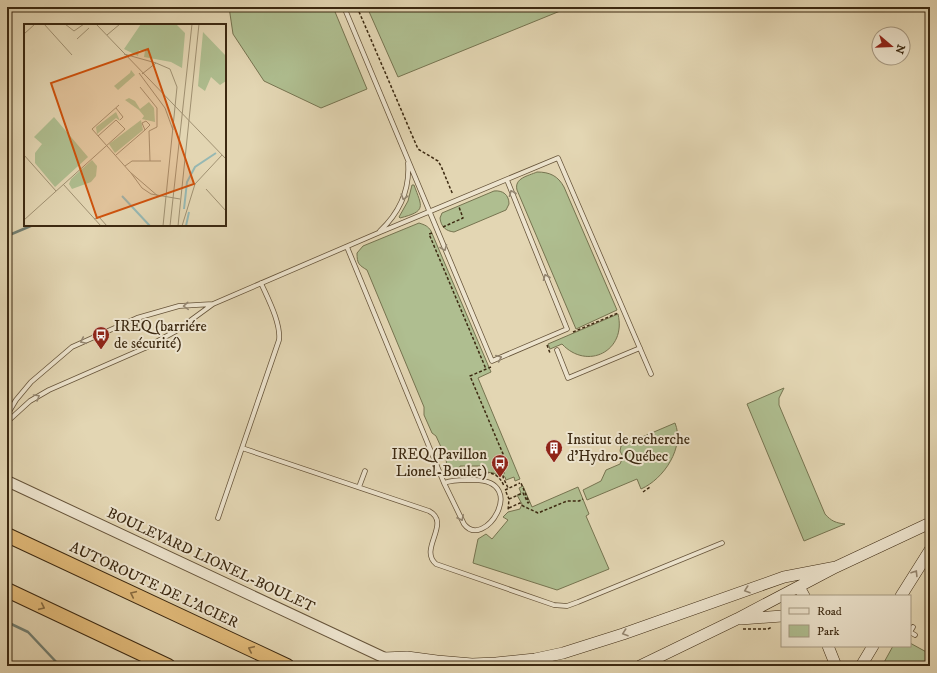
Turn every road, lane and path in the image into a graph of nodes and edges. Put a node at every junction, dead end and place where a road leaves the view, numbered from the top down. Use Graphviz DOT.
graph roads {
  1 [pos="344,7"];
  2 [pos="358,7"];
  3 [pos="407,158"];
  4 [pos="507,180"];
  5 [pos="454,195"];
  6 [pos="458,206"];
  7 [pos="430,212"];
  8 [pos="443,227"];
  9 [pos="378,233"];
  10 [pos="432,233"];
  11 [pos="347,247"];
  12 [pos="261,283"];
  13 [pos="213,304"];
  14 [pos="618,313"];
  15 [pos="569,334"];
  16 [pos="548,342"];
  17 [pos="640,348"];
  18 [pos="557,350"];
  19 [pos="550,353"];
  20 [pos="494,366"];
  21 [pos="486,369"];
  22 [pos="651,374"];
  23 [pos="7,415"];
  24 [pos="7,422"];
  25 [pos="242,448"];
  26 [pos="365,471"];
  27 [pos="7,481"];
  28 [pos="444,483"];
  29 [pos="359,487"];
  30 [pos="650,487"];
  31 [pos="508,488"];
  32 [pos="504,490"];
  33 [pos="643,492"];
  34 [pos="510,499"];
  35 [pos="583,499"];
  36 [pos="509,508"];
  37 [pos="218,518"];
  38 [pos="930,522"];
  39 [pos="7,535"];
  40 [pos="722,543"];
  41 [pos="930,550"];
  42 [pos="836,567"];
  43 [pos="7,590"];
  44 [pos="802,591"];
  45 [pos="793,595"];
  46 [pos="902,595"];
  47 [pos="781,600"];
  48 [pos="781,616"];
  49 [pos="737,619"];
  50 [pos="773,625"];
  51 [pos="913,627"];
  52 [pos="743,630"];
  53 [pos="911,630"];
  54 [pos="911,632"];
  55 [pos="916,635"];
  56 [pos="828,647"];
  57 [pos="871,647"];
  58 [pos="384,658"];
  59 [pos="168,666"];
  60 [pos="286,666"];
  61 [pos="402,666"];
  62 [pos="640,666"];
  63 [pos="836,666"];
  64 [pos="861,666"];
  1 -- 3 [label="lane"];
  2 -- 5 [label="path"];
  3 -- 7 [label="lane"];
  3 -- 9 [label="lane, one-way"];
  4 -- 7 [label="lane"];
  7 -- 4 [label="lane, one-way"];
  4 -- 17 [label="lane"];
  6 -- 8 [label="path"];
  7 -- 9 [label="lane"];
  9 -- 11 [label="lane"];
  10 -- 21 [label="path"];
  11 -- 12 [label="lane"];
  11 -- 28 [label="lane"];
  12 -- 13 [label="lane"];
  12 -- 25 [label="lane"];
  13 -- 23 [label="lane, one-way"];
  24 -- 13 [label="lane, one-way"];
  14 -- 15 [label="path"];
  16 -- 19 [label="path"];
  17 -- 18 [label="lane"];
  17 -- 22 [label="lane"];
  20 -- 21 [label="path"];
  21 -- 31 [label="path"];
  25 -- 29 [label="lane"];
  25 -- 37 [label="lane"];
  26 -- 29 [label="lane"];
  27 -- 58 [label="street, BOULEVARD LIONEL-BOULET"];
  28 -- 28 [label="lane, one-way"];
  29 -- 40 [label="lane"];
  30 -- 33 [label="path"];
  31 -- 32 [label="path"];
  31 -- 34 [label="path"];
  35 -- 36 [label="path"];
  38 -- 42 [label="main road"];
  60 -- 39 [label="highway, AUTOROUTE DE L'ACIER, one-way"];
  46 -- 41 [label="main road, one-way"];
  42 -- 44 [label="main road"];
  42 -- 58 [label="main road, one-way"];
  43 -- 59 [label="highway, one-way"];
  44 -- 45 [label="main road"];
  47 -- 49 [label="main road"];
  48 -- 49 [label="main road"];
  49 -- 62 [label="main road"];
  50 -- 52 [label="path"];
  51 -- 53 [label="lane"];
  54 -- 55 [label="lane"];
  56 -- 63 [label="main road"];
  57 -- 64 [label="main road"];
  58 -- 61 [label="street, BOULEVARD LIONEL-BOULET"];
}
